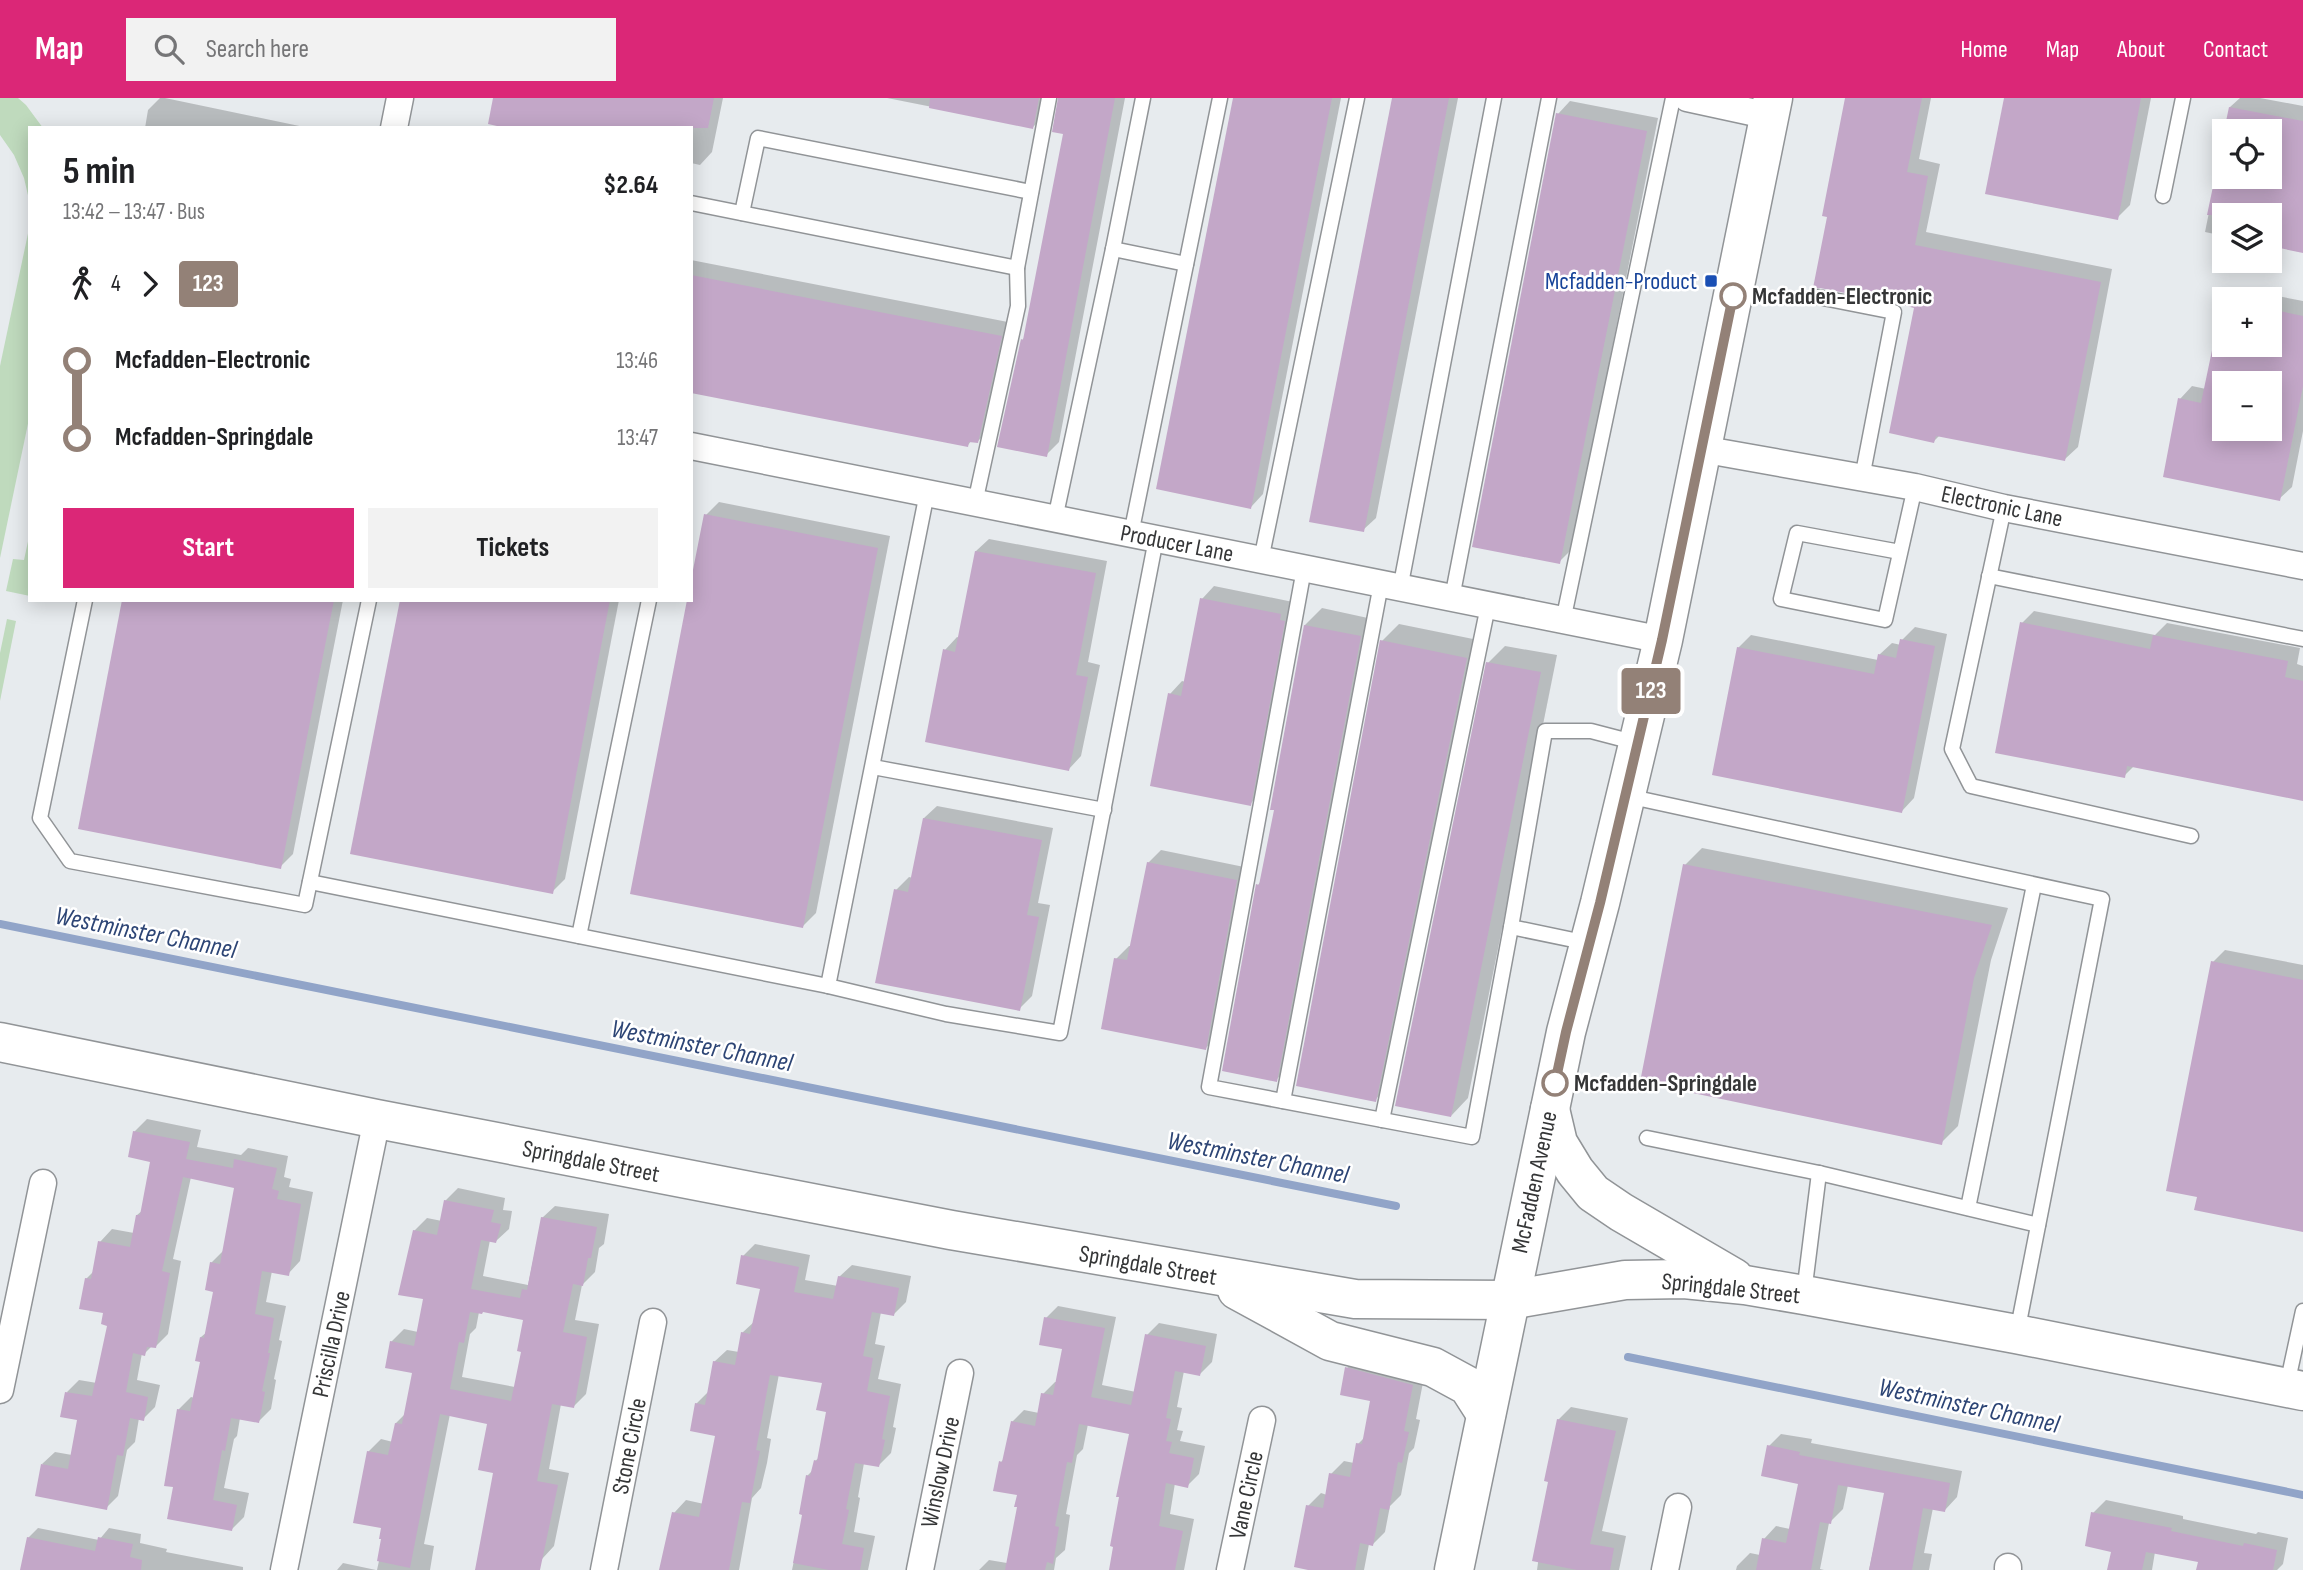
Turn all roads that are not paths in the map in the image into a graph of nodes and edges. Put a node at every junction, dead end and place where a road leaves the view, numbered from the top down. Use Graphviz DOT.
graph roads {
  1 [pos="400,98"];
  2 [pos="1049,98"];
  3 [pos="1143,98"];
  4 [pos="1220,98"];
  5 [pos="1357,98"];
  6 [pos="1494,98"];
  7 [pos="1549,98"];
  8 [pos="1673,98"];
  9 [pos="1687,98"];
  10 [pos="2183,98"];
  11 [pos="1771,107"];
  12 [pos="394,126"];
  13 [pos="1031,191"];
  14 [pos="2163,196"];
  15 [pos="693,203"];
  16 [pos="743,213"];
  17 [pos="1113,249"];
  18 [pos="1186,264"];
  19 [pos="1017,268"];
  20 [pos="1818,297"];
  21 [pos="693,446"];
  22 [pos="1701,449"];
  23 [pos="1861,478"];
  24 [pos="1915,487"];
  25 [pos="927,493"];
  26 [pos="975,503"];
  27 [pos="2004,508"];
  28 [pos="1055,519"];
  29 [pos="1143,536"];
  30 [pos="1900,552"];
  31 [pos="1261,560"];
  32 [pos="2303,566"];
  33 [pos="1304,569"];
  34 [pos="1989,576"];
  35 [pos="1391,586"];
  36 [pos="1451,598"];
  37 [pos="85,602"];
  38 [pos="369,602"];
  39 [pos="649,602"];
  40 [pos="1488,606"];
  41 [pos="1563,621"];
  42 [pos="2303,639"];
  43 [pos="1662,640"];
  44 [pos="1639,743"];
  45 [pos="873,767"];
  46 [pos="1625,795"];
  47 [pos="1104,810"];
  48 [pos="2192,836"];
  49 [pos="310,882"];
  50 [pos="2034,884"];
  51 [pos="1511,927"];
  52 [pos="579,936"];
  53 [pos="1588,943"];
  54 [pos="828,986"];
  55 [pos="0,1042"];
  56 [pos="1283,1101"];
  57 [pos="1550,1109"];
  58 [pos="377,1119"];
  59 [pos="1382,1120"];
  60 [pos="1647,1138"];
  61 [pos="1819,1172"];
  62 [pos="43,1183"];
  63 [pos="1968,1208"];
  64 [pos="2038,1225"];
  65 [pos="1211,1276"];
  66 [pos="1745,1284"];
  67 [pos="1804,1295"];
  68 [pos="1510,1300"];
  69 [pos="2303,1311"];
  70 [pos="653,1322"];
  71 [pos="2016,1334"];
  72 [pos="960,1373"];
  73 [pos="2295,1389"];
  74 [pos="0,1390"];
  75 [pos="1486,1414"];
  76 [pos="1262,1420"];
  77 [pos="1678,1507"];
  78 [pos="284,1570"];
  79 [pos="604,1570"];
  80 [pos="920,1570"];
  81 [pos="1230,1570"];
  82 [pos="1454,1570"];
  83 [pos="1665,1570"];
  1 -- 12 [label="street"];
  2 -- 13 [label="lane"];
  3 -- 17 [label="lane"];
  4 -- 18 [label="lane"];
  5 -- 31 [label="lane"];
  6 -- 35 [label="lane"];
  7 -- 36 [label="lane"];
  8 -- 41 [label="lane"];
  9 -- 11 [label="street"];
  10 -- 14 [label="lane"];
  11 -- 22 [label="main road, McFadden Avenue"];
  13 -- 16 [label="lane"];
  13 -- 19 [label="lane"];
  15 -- 16 [label="lane"];
  16 -- 19 [label="lane"];
  17 -- 18 [label="lane"];
  17 -- 28 [label="lane"];
  18 -- 29 [label="lane"];
  19 -- 26 [label="lane"];
  20 -- 23 [label="lane"];
  21 -- 25 [label="street, Producer Lane"];
  22 -- 23 [label="street, Electronic Lane"];
  22 -- 43 [label="main road, McFadden Avenue"];
  23 -- 24 [label="street, Electronic Lane"];
  24 -- 27 [label="street, Electronic Lane"];
  24 -- 30 [label="lane"];
  25 -- 26 [label="street, Producer Lane"];
  25 -- 45 [label="lane"];
  26 -- 28 [label="street, Producer Lane"];
  27 -- 32 [label="street, Electronic Lane"];
  27 -- 34 [label="lane"];
  28 -- 29 [label="street, Producer Lane"];
  29 -- 31 [label="street, Producer Lane"];
  29 -- 47 [label="lane"];
  30 -- 30 [label="lane"];
  31 -- 33 [label="street, Producer Lane"];
  33 -- 35 [label="street, Producer Lane"];
  33 -- 56 [label="lane"];
  34 -- 42 [label="lane"];
  34 -- 48 [label="lane"];
  35 -- 36 [label="street, Producer Lane"];
  35 -- 56 [label="lane"];
  36 -- 40 [label="street, Producer Lane"];
  37 -- 49 [label="lane"];
  38 -- 49 [label="lane"];
  39 -- 52 [label="lane"];
  40 -- 41 [label="street, Producer Lane"];
  40 -- 59 [label="lane"];
  41 -- 43 [label="street, Producer Lane"];
  43 -- 44 [label="main road, McFadden Avenue"];
  44 -- 46 [label="main road, McFadden Avenue"];
  44 -- 51 [label="lane"];
  45 -- 47 [label="lane"];
  45 -- 54 [label="lane"];
  46 -- 50 [label="lane"];
  46 -- 53 [label="main road, McFadden Avenue"];
  47 -- 54 [label="lane"];
  49 -- 52 [label="lane"];
  50 -- 63 [label="lane"];
  50 -- 64 [label="lane"];
  51 -- 53 [label="lane"];
  51 -- 59 [label="lane"];
  52 -- 54 [label="lane"];
  53 -- 57 [label="main road, McFadden Avenue"];
  55 -- 58 [label="main road, Springdale Street"];
  56 -- 59 [label="lane"];
  57 -- 66 [label="main road"];
  57 -- 68 [label="main road, McFadden Avenue"];
  58 -- 65 [label="main road, Springdale Street"];
  58 -- 78 [label="street, Priscilla Drive"];
  60 -- 61 [label="lane"];
  61 -- 63 [label="lane"];
  61 -- 67 [label="lane"];
  62 -- 74 [label="street"];
  63 -- 64 [label="lane"];
  64 -- 71 [label="lane"];
  65 -- 68 [label="main road, Springdale Street"];
  65 -- 75 [label="main road"];
  66 -- 67 [label="main road, Springdale Street"];
  66 -- 68 [label="main road, Springdale Street"];
  67 -- 71 [label="main road, Springdale Street"];
  68 -- 75 [label="main road, McFadden Avenue"];
  69 -- 73 [label="lane"];
  70 -- 79 [label="street, Stone Circle"];
  71 -- 73 [label="main road, Springdale Street"];
  72 -- 80 [label="street, Winslow Drive"];
  75 -- 82 [label="main road, McFadden Avenue"];
  76 -- 81 [label="street, Vane Circle"];
  77 -- 83 [label="street"];
}
